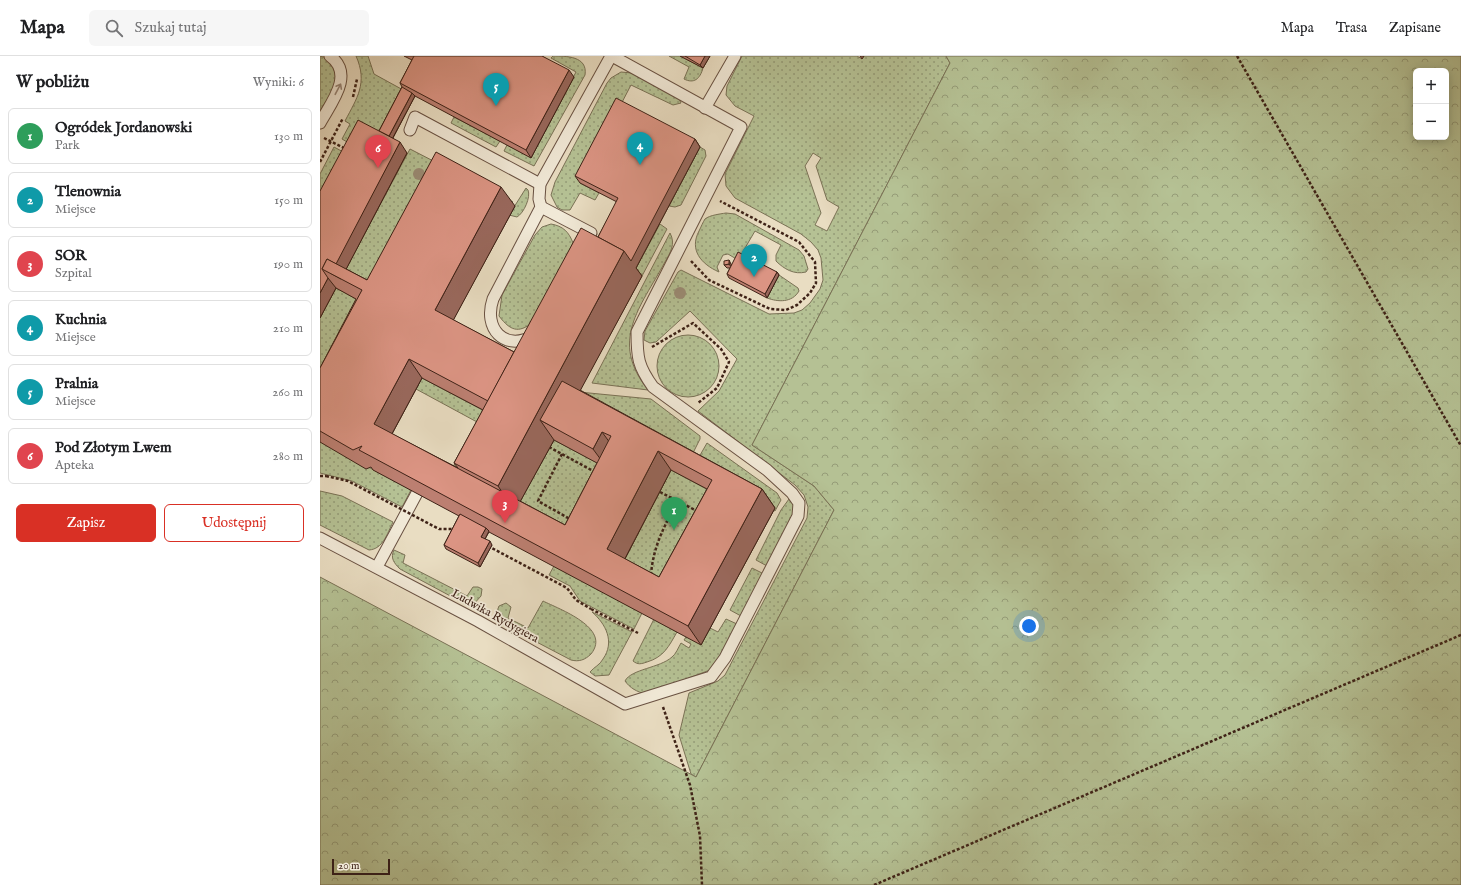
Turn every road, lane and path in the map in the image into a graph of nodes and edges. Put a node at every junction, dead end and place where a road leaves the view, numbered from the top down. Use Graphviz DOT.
graph roads {
  1 [pos="330,56"];
  2 [pos="611,56"];
  3 [pos="735,56"];
  4 [pos="1237,56"];
  5 [pos="705,108"];
  6 [pos="320,123"];
  7 [pos="410,130"];
  8 [pos="330,141"];
  9 [pos="350,151"];
  10 [pos="540,184"];
  11 [pos="707,194"];
  12 [pos="541,207"];
  13 [pos="682,244"];
  14 [pos="580,254"];
  15 [pos="539,330"];
  16 [pos="637,352"];
  17 [pos="687,412"];
  18 [pos="1461,446"];
  19 [pos="549,447"];
  20 [pos="562,454"];
  21 [pos="598,474"];
  22 [pos="320,476"];
  23 [pos="660,492"];
  24 [pos="417,493"];
  25 [pos="678,501"];
  26 [pos="700,514"];
  27 [pos="570,526"];
  28 [pos="458,531"];
  29 [pos="320,538"];
  30 [pos="483,544"];
  31 [pos="377,567"];
  32 [pos="644,572"];
  33 [pos="651,576"];
  34 [pos="657,579"];
  35 [pos="638,633"];
  36 [pos="1461,634"];
  37 [pos="659,695"];
  38 [pos="702,885"];
  39 [pos="874,885"];
  6 -- 1 [label="lane, one-way"];
  2 -- 5 [label="lane"];
  2 -- 10 [label="lane"];
  3 -- 5 [label="lane"];
  4 -- 18 [label="path"];
  5 -- 11 [label="lane"];
  7 -- 10 [label="lane"];
  8 -- 9 [label="path"];
  10 -- 12 [label="lane"];
  11 -- 13 [label="lane"];
  11 -- 13 [label="path"];
  12 -- 14 [label="lane"];
  12 -- 15 [label="lane"];
  13 -- 16 [label="lane"];
  16 -- 17 [label="lane"];
  16 -- 17 [label="path"];
  17 -- 37 [label="lane, Ludwika Rydygiera"];
  19 -- 20 [label="path"];
  20 -- 21 [label="path"];
  20 -- 27 [label="path"];
  22 -- 28 [label="path, bridge"];
  23 -- 25 [label="path"];
  24 -- 31 [label="lane"];
  25 -- 26 [label="path"];
  25 -- 33 [label="path"];
  29 -- 31 [label="lane, Ludwika Rydygiera"];
  30 -- 35 [label="path, bridge"];
  31 -- 37 [label="lane, Ludwika Rydygiera"];
  32 -- 33 [label="path"];
  33 -- 34 [label="path"];
  36 -- 39 [label="path"];
  37 -- 38 [label="path"];
}
